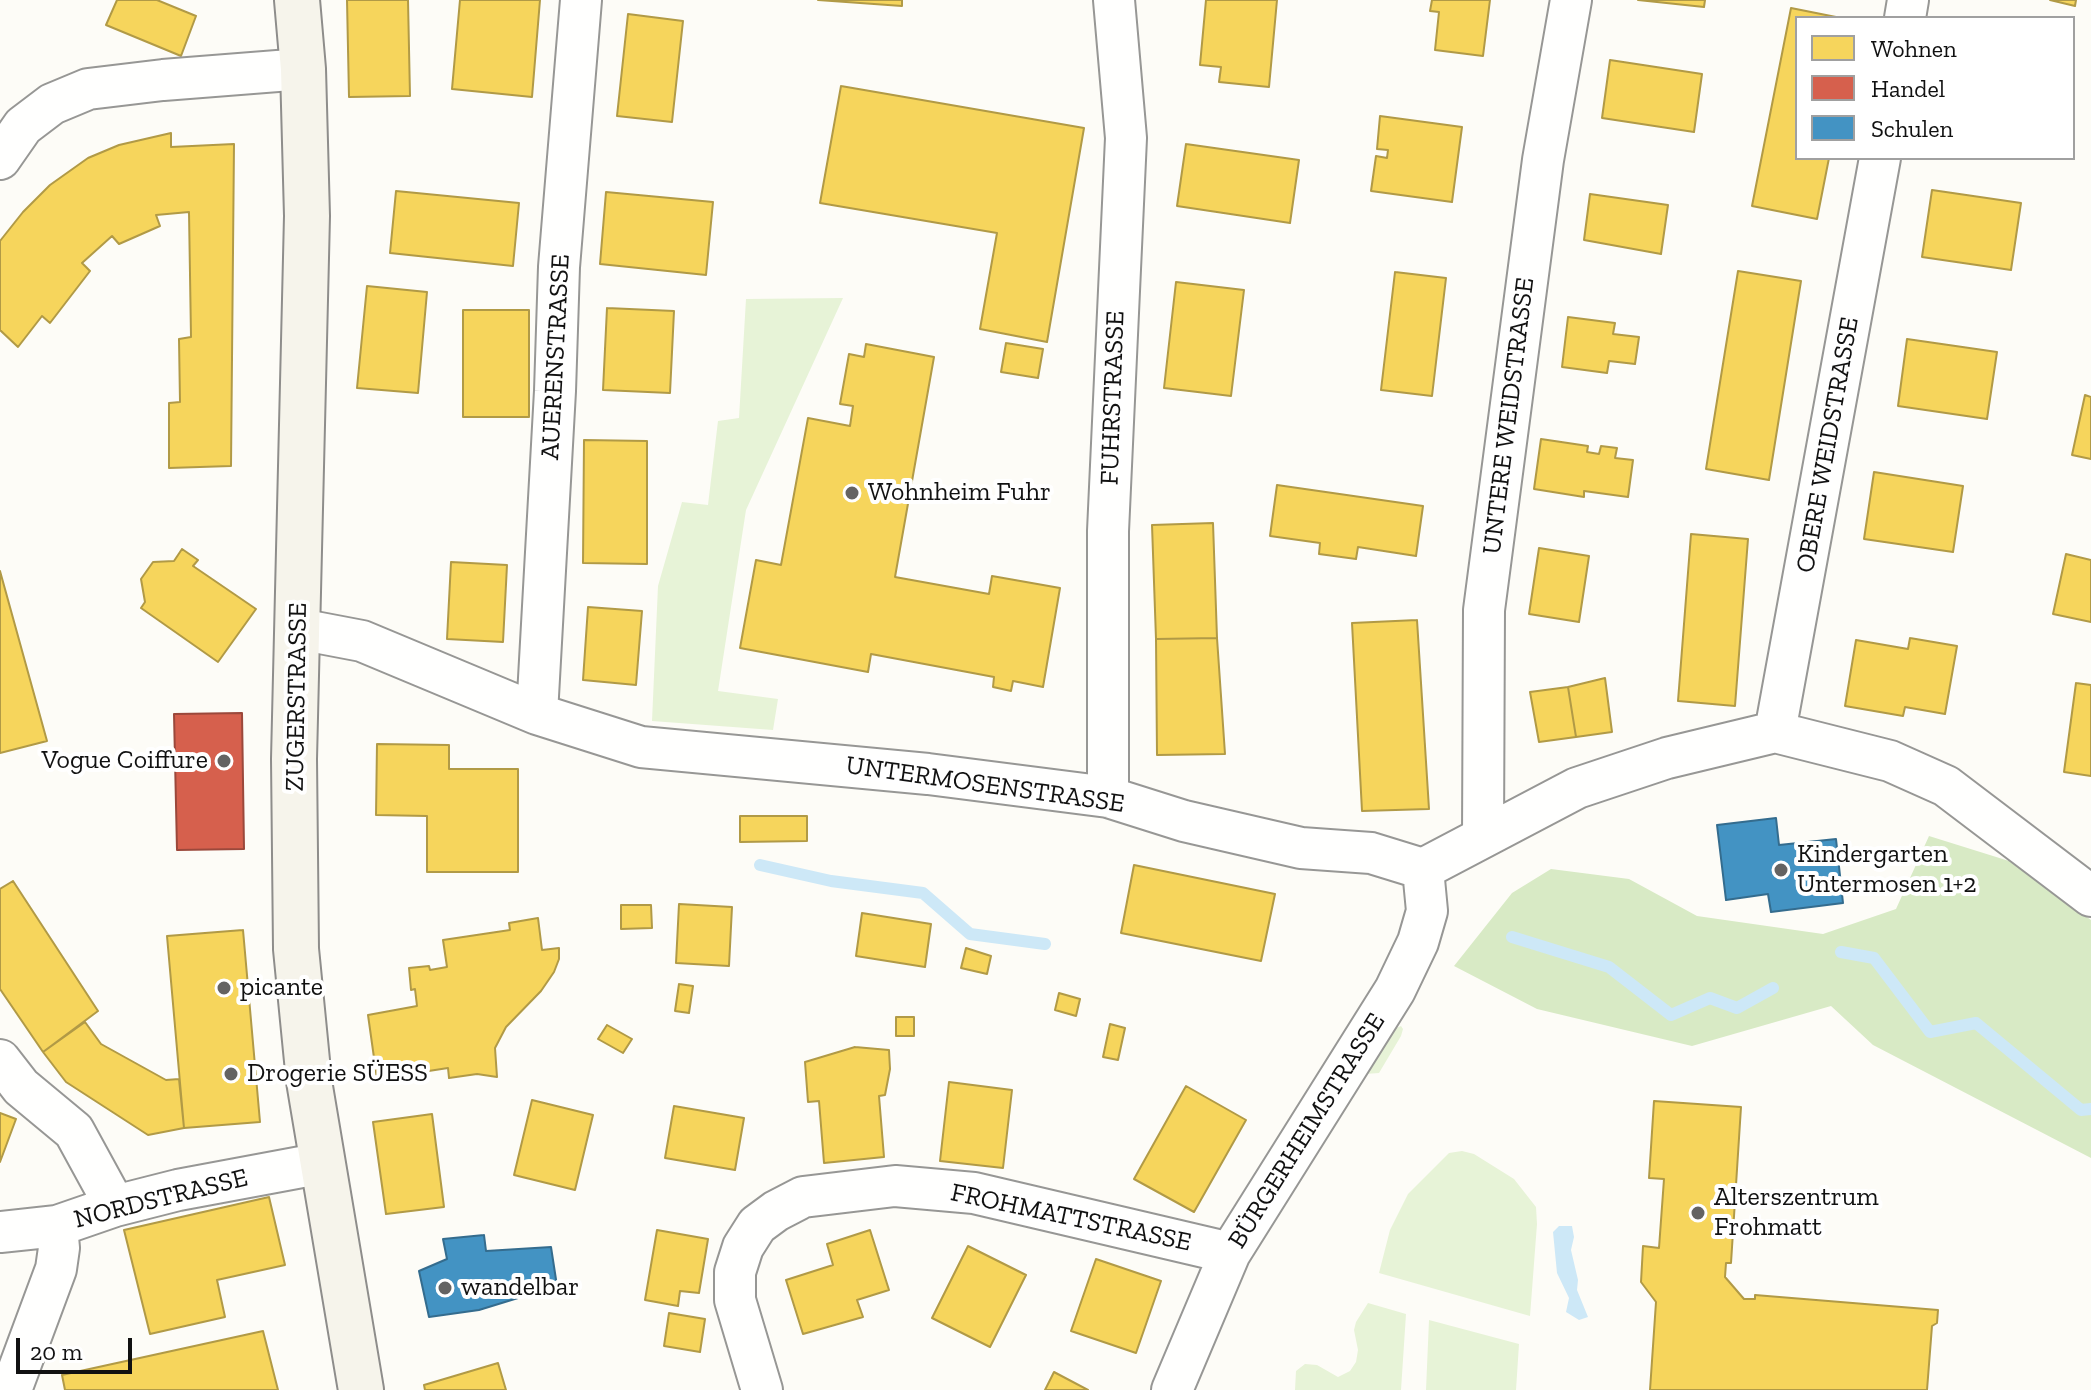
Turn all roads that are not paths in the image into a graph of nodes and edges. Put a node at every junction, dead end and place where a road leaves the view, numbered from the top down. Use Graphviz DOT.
graph roads {
  1 [pos="297,0"];
  2 [pos="581,0"];
  3 [pos="1114,0"];
  4 [pos="1571,0"];
  5 [pos="303,69"];
  6 [pos="0,159"];
  7 [pos="1880,160"];
  8 [pos="299,629"];
  9 [pos="537,714"];
  10 [pos="1775,732"];
  11 [pos="1108,797"];
  12 [pos="1483,836"];
  13 [pos="1423,869"];
  14 [pos="2091,896"];
  15 [pos="0,1060"];
  16 [pos="323,1163"];
  17 [pos="115,1206"];
  18 [pos="57,1226"];
  19 [pos="0,1232"];
  20 [pos="1230,1253"];
  21 [pos="11,1390"];
  22 [pos="361,1390"];
  23 [pos="762,1390"];
  24 [pos="1172,1390"];
  1 -- 5 [label="main road, ZUGERSTRASSE"];
  2 -- 9 [label="street, AUERENSTRASSE"];
  3 -- 11 [label="street, FUHRSTRASSE"];
  4 -- 12 [label="street, UNTERE WEIDSTRASSE"];
  5 -- 6 [label="street"];
  5 -- 8 [label="main road, ZUGERSTRASSE"];
  7 -- 10 [label="street, OBERE WEIDSTRASSE"];
  8 -- 9 [label="street, UNTERMOSENSTRASSE"];
  8 -- 16 [label="main road, ZUGERSTRASSE"];
  9 -- 11 [label="street, UNTERMOSENSTRASSE"];
  10 -- 12 [label="street"];
  10 -- 14 [label="street"];
  11 -- 13 [label="street, UNTERMOSENSTRASSE"];
  12 -- 13 [label="street"];
  13 -- 20 [label="street, BÜRGERHEIMSTRASSE"];
  15 -- 17 [label="street"];
  16 -- 17 [label="street, NORDSTRASSE"];
  16 -- 22 [label="main road, ZUGERSTRASSE"];
  17 -- 18 [label="street, NORDSTRASSE"];
  18 -- 19 [label="street, NORDSTRASSE"];
  18 -- 21 [label="street"];
  20 -- 23 [label="street, FROHMATTSTRASSE"];
  20 -- 24 [label="street, BÜRGERHEIMSTRASSE"];
}
